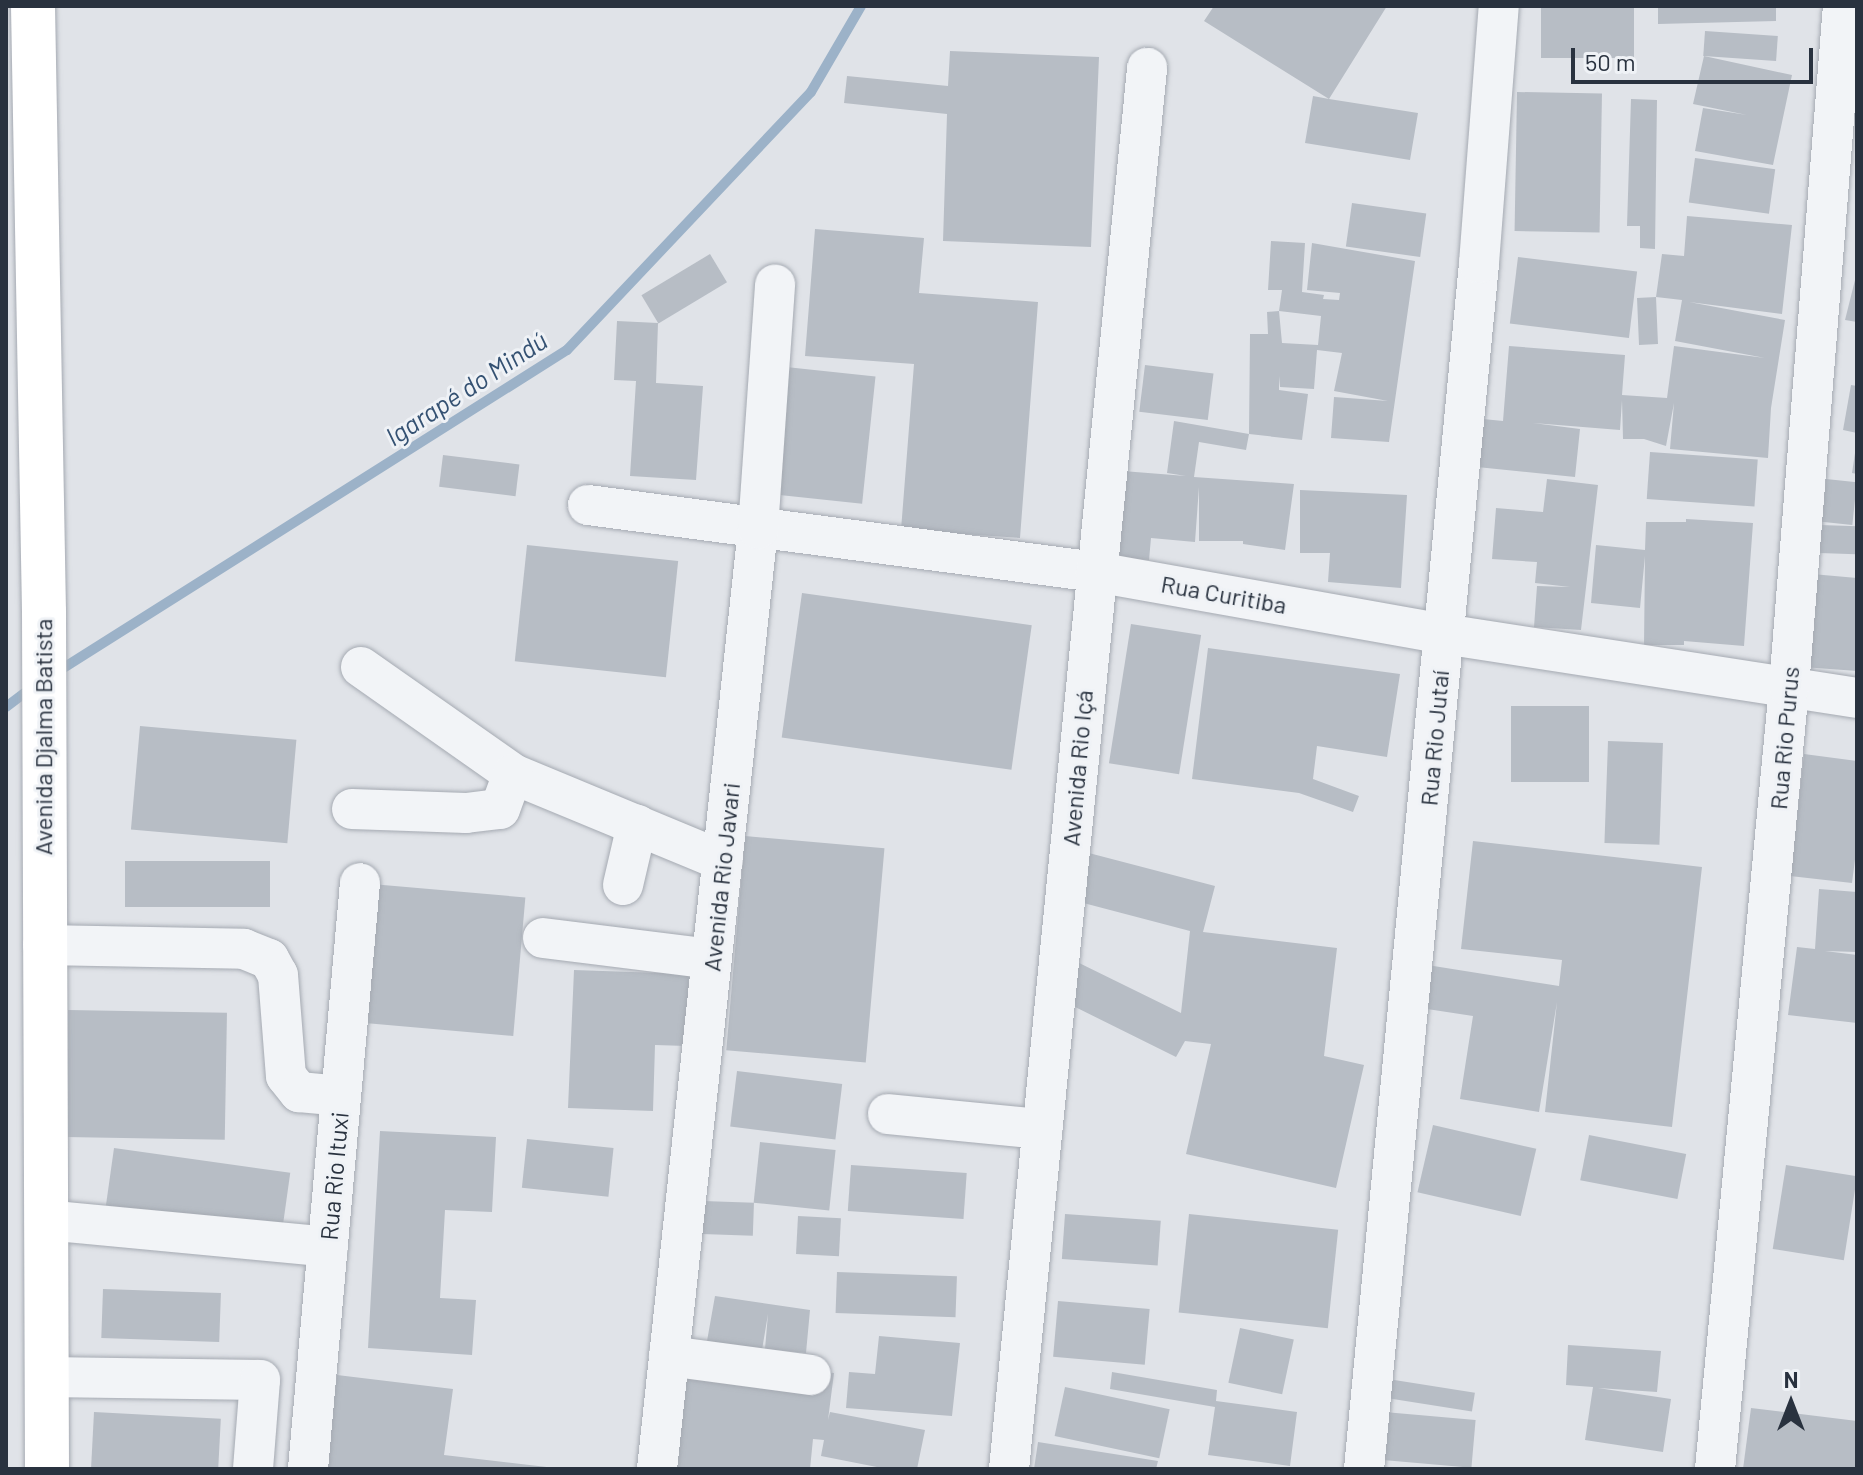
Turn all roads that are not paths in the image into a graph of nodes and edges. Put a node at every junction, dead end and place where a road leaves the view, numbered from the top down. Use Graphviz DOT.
graph roads {
  1 [pos="33,6"];
  2 [pos="1499,6"];
  3 [pos="1843,6"];
  4 [pos="1147,68"];
  5 [pos="775,285"];
  6 [pos="588,505"];
  7 [pos="758,529"];
  8 [pos="1096,572"];
  9 [pos="1444,634"];
  10 [pos="361,667"];
  11 [pos="1789,687"];
  12 [pos="1857,698"];
  13 [pos="513,774"];
  14 [pos="352,809"];
  15 [pos="637,825"];
  16 [pos="723,861"];
  17 [pos="360,883"];
  18 [pos="623,885"];
  19 [pos="543,938"];
  20 [pos="43,945"];
  21 [pos="712,959"];
  22 [pos="341,1096"];
  23 [pos="888,1114"];
  24 [pos="1042,1129"];
  25 [pos="45,1220"];
  26 [pos="328,1247"];
  27 [pos="669,1356"];
  28 [pos="811,1375"];
  29 [pos="47,1377"];
  30 [pos="47,1469"];
  31 [pos="253,1469"];
  32 [pos="308,1469"];
  33 [pos="657,1469"];
  34 [pos="1009,1469"];
  35 [pos="1364,1469"];
  36 [pos="1715,1469"];
  1 -- 20 [label="main road, Avenida Djalma Batista"];
  2 -- 9 [label="street, Rua Rio Jutaí"];
  3 -- 11 [label="street, Rua Rio Purus"];
  4 -- 8 [label="street, Avenida Rio Içá"];
  5 -- 7 [label="street, Avenida Rio Javari"];
  6 -- 7 [label="street, Rua Curitiba"];
  7 -- 8 [label="street, Rua Curitiba"];
  7 -- 16 [label="street, Avenida Rio Javari"];
  8 -- 9 [label="street, Rua Curitiba"];
  8 -- 24 [label="street, Avenida Rio Içá"];
  9 -- 11 [label="street, Rua Curitiba"];
  9 -- 35 [label="street, Rua Rio Jutaí"];
  10 -- 13 [label="street"];
  11 -- 12 [label="street, Rua Curitiba"];
  11 -- 36 [label="street, Rua Rio Purus"];
  13 -- 14 [label="street"];
  13 -- 15 [label="street"];
  15 -- 16 [label="street"];
  15 -- 18 [label="street"];
  16 -- 21 [label="street, Avenida Rio Javari"];
  17 -- 22 [label="street, Rua Rio Ituxi"];
  19 -- 21 [label="street"];
  20 -- 22 [label="street"];
  20 -- 25 [label="main road, Avenida Djalma Batista"];
  21 -- 27 [label="street, Avenida Rio Javari"];
  22 -- 26 [label="street, Rua Rio Ituxi"];
  23 -- 24 [label="street"];
  24 -- 34 [label="street, Avenida Rio Içá"];
  25 -- 26 [label="street"];
  25 -- 29 [label="main road, Avenida Djalma Batista"];
  26 -- 32 [label="street, Rua Rio Ituxi"];
  27 -- 28 [label="street"];
  27 -- 33 [label="street, Avenida Rio Javari"];
  29 -- 30 [label="main road, Avenida Djalma Batista"];
  29 -- 31 [label="street"];
}
